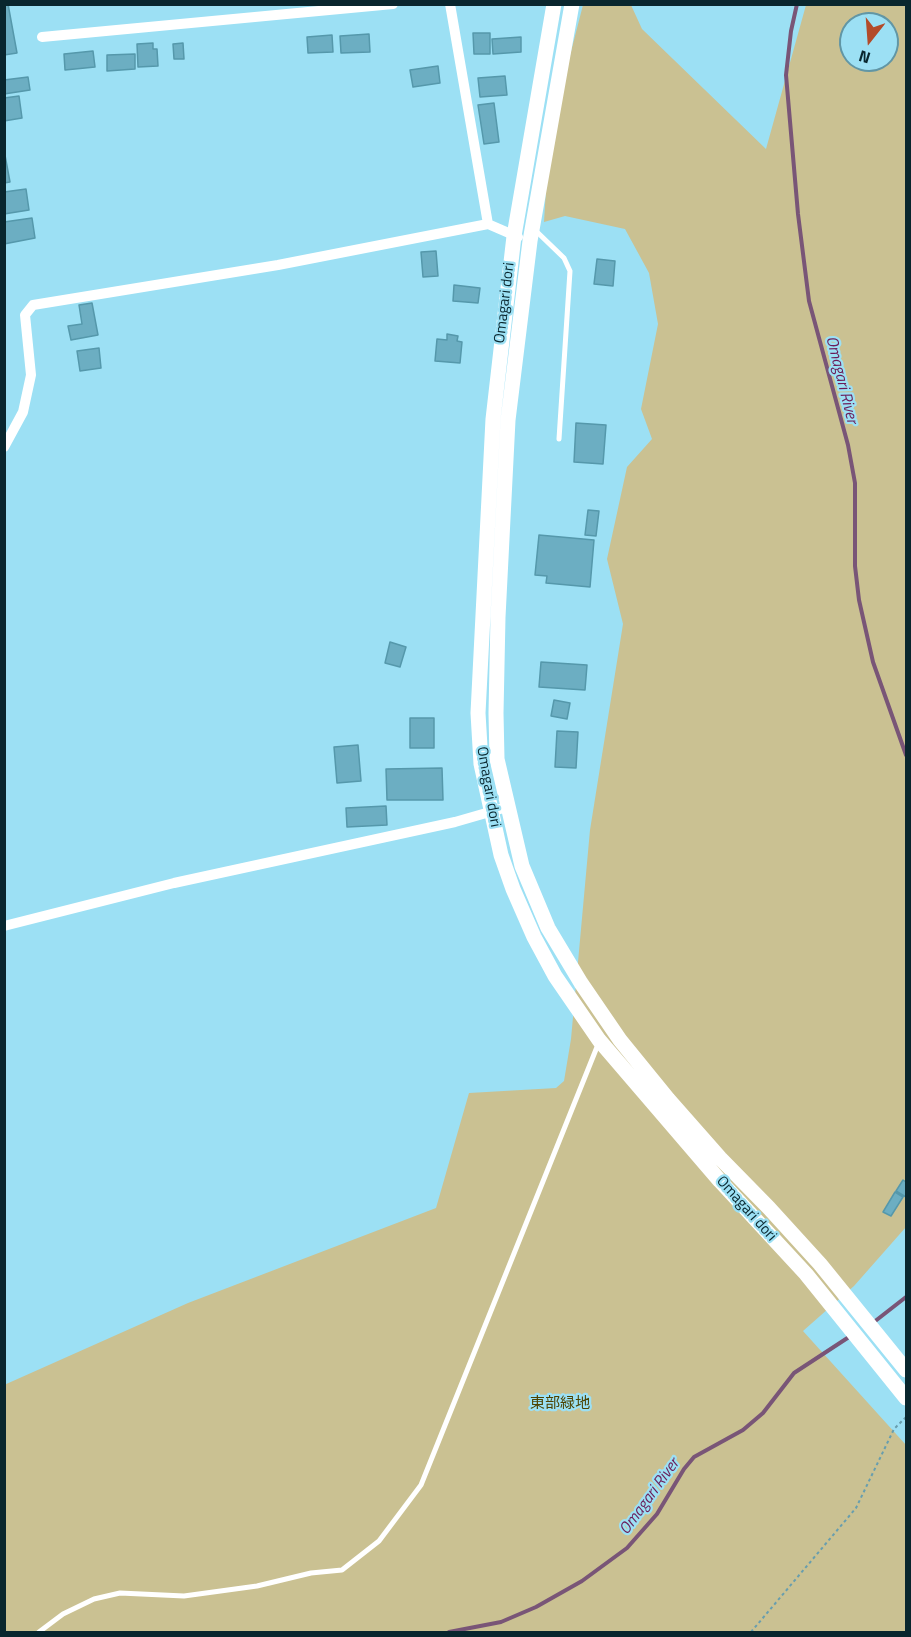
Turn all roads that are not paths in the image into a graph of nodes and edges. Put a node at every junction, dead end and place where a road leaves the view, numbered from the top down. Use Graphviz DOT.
graph roads {
  1 [pos="393,4"];
  2 [pos="450,4"];
  3 [pos="554,4"];
  4 [pos="572,4"];
  5 [pos="42,37"];
  6 [pos="488,224"];
  7 [pos="531,234"];
  8 [pos="513,236"];
  9 [pos="559,439"];
  10 [pos="4,447"];
  11 [pos="507,807"];
  12 [pos="492,813"];
  13 [pos="4,926"];
  14 [pos="599,1040"];
  15 [pos="906,1370"];
  16 [pos="906,1398"];
  17 [pos="39,1632"];
  1 -- 5 [label="street"];
  2 -- 6 [label="street"];
  3 -- 8 [label="street, Omagari dori"];
  4 -- 7 [label="street, Omagari dori"];
  6 -- 8 [label="street"];
  6 -- 10 [label="street"];
  7 -- 8 [label="street"];
  7 -- 9 [label="lane"];
  7 -- 11 [label="street, Omagari dori"];
  8 -- 12 [label="street, Omagari dori"];
  11 -- 12 [label="street"];
  11 -- 15 [label="street, Omagari dori"];
  12 -- 13 [label="street"];
  12 -- 14 [label="street, Omagari dori"];
  14 -- 16 [label="street, Omagari dori"];
  14 -- 17 [label="lane"];
}
